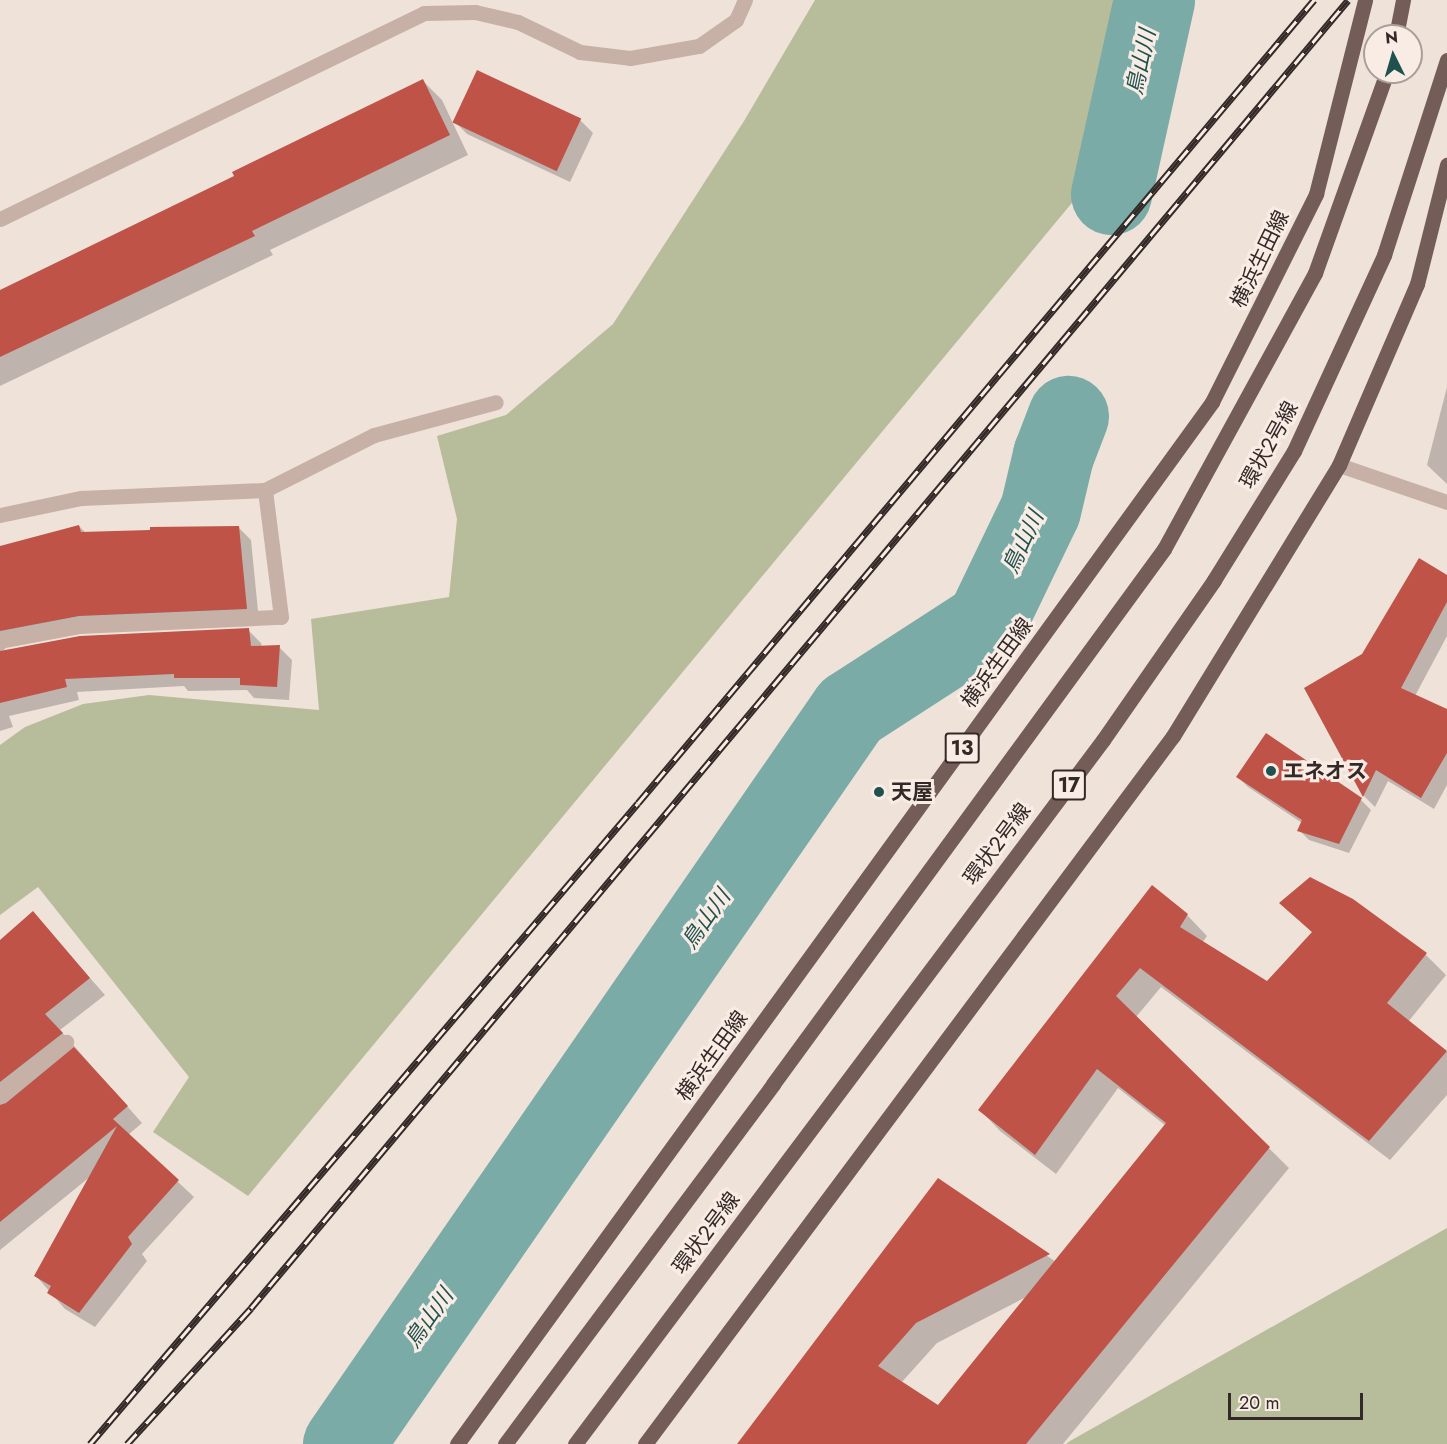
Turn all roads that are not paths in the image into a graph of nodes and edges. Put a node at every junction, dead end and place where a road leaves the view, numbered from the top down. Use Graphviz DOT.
graph roads {
  1 [pos="745,0"];
  2 [pos="1365,0"];
  3 [pos="1403,0"];
  4 [pos="1398,24"];
  5 [pos="1447,60"];
  6 [pos="1383,84"];
  7 [pos="1447,165"];
  8 [pos="0,219"];
  9 [pos="496,402"];
  10 [pos="1339,465"];
  11 [pos="265,490"];
  12 [pos="1447,502"];
  13 [pos="0,515"];
  14 [pos="0,641"];
  15 [pos="66,1042"];
  16 [pos="0,1095"];
  17 [pos="457,1444"];
  18 [pos="505,1444"];
  19 [pos="575,1444"];
  20 [pos="645,1444"];
  1 -- 8 [label="street"];
  2 -- 17 [label="main road, 横浜生田線 / 13"];
  3 -- 4 [label="main road"];
  5 -- 19 [label="main road, 環状2号線 / 17"];
  6 -- 18 [label="main road, 環状2号線"];
  7 -- 10 [label="main road"];
  9 -- 11 [label="street"];
  10 -- 12 [label="street"];
  10 -- 20 [label="main road"];
  11 -- 13 [label="street"];
  11 -- 14 [label="street"];
  15 -- 16 [label="street"];
}
